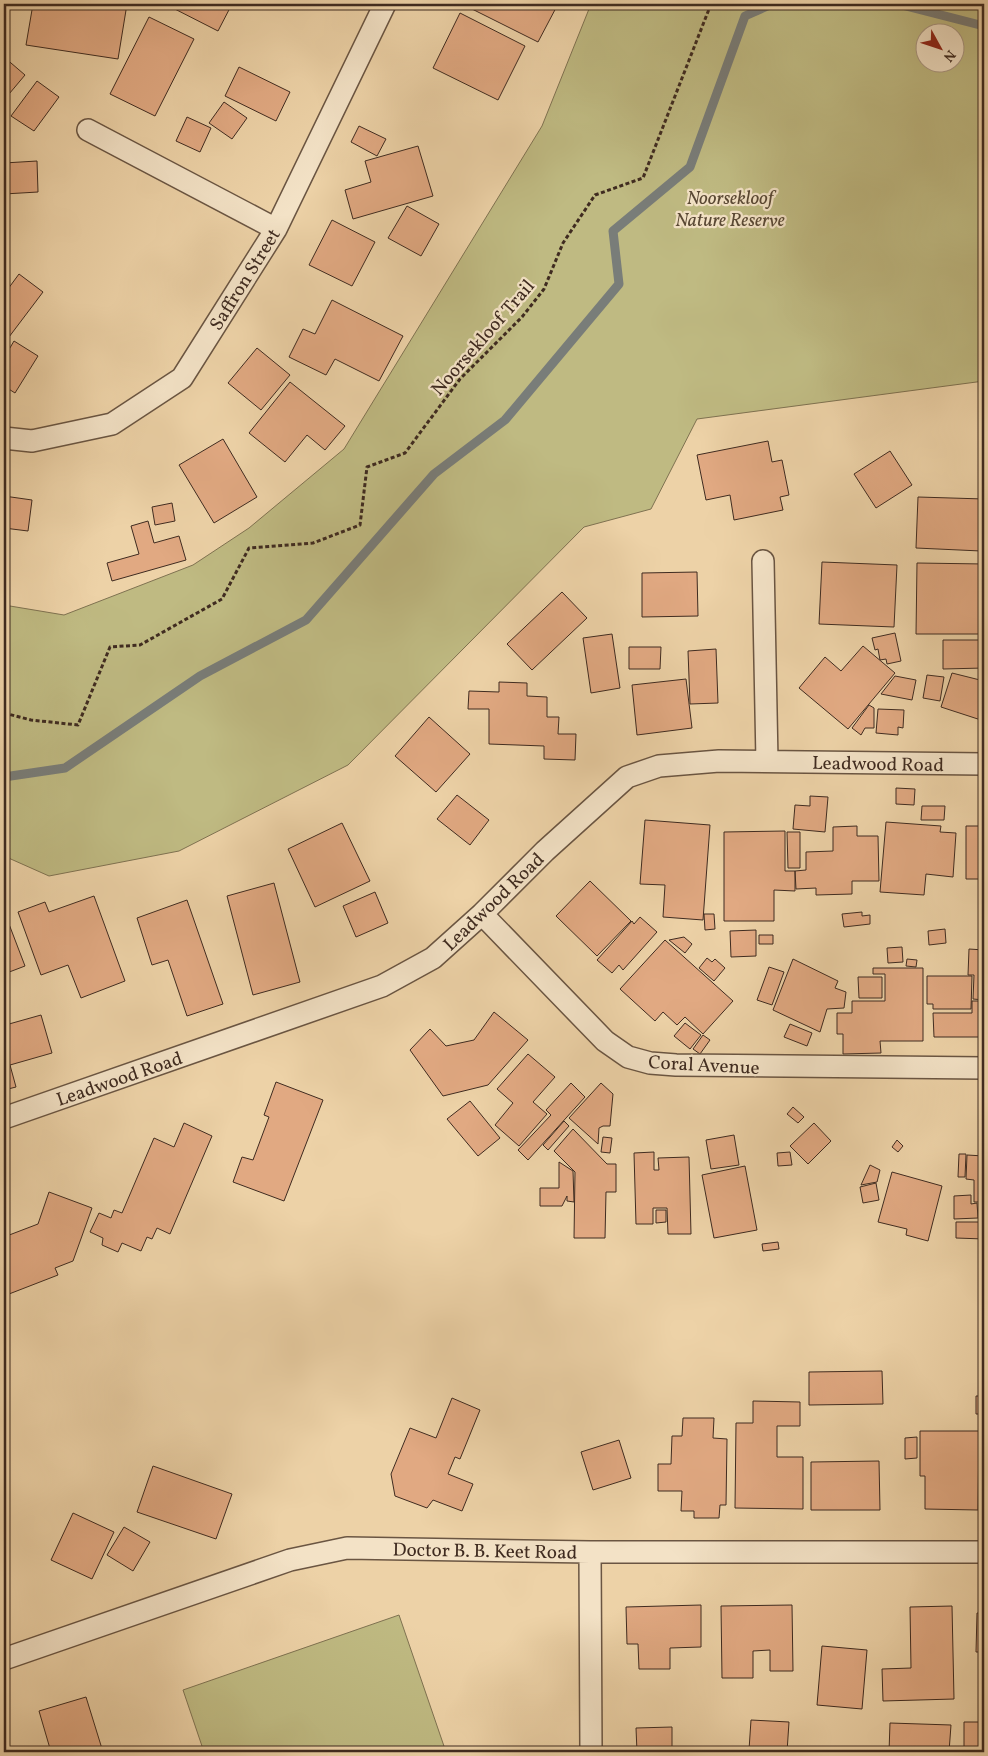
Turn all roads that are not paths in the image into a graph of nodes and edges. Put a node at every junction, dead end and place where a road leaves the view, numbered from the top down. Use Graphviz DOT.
graph roads {
  1 [pos="385,4"];
  2 [pos="88,130"];
  3 [pos="276,229"];
  4 [pos="4,438"];
  5 [pos="763,561"];
  6 [pos="767,761"];
  7 [pos="984,764"];
  8 [pos="482,914"];
  9 [pos="984,1068"];
  10 [pos="4,1118"];
  11 [pos="590,1552"];
  12 [pos="984,1552"];
  13 [pos="4,1659"];
  14 [pos="591,1752"];
  1 -- 3 [label="street, Saffron Street"];
  2 -- 3 [label="street"];
  3 -- 4 [label="street, Saffron Street"];
  5 -- 6 [label="street"];
  6 -- 7 [label="street, Leadwood Road"];
  6 -- 8 [label="street, Leadwood Road"];
  8 -- 9 [label="street, Coral Avenue"];
  8 -- 10 [label="street, Leadwood Road"];
  11 -- 12 [label="street, Doctor B. B. Keet Road"];
  11 -- 13 [label="street, Doctor B. B. Keet Road"];
  11 -- 14 [label="street"];
}
